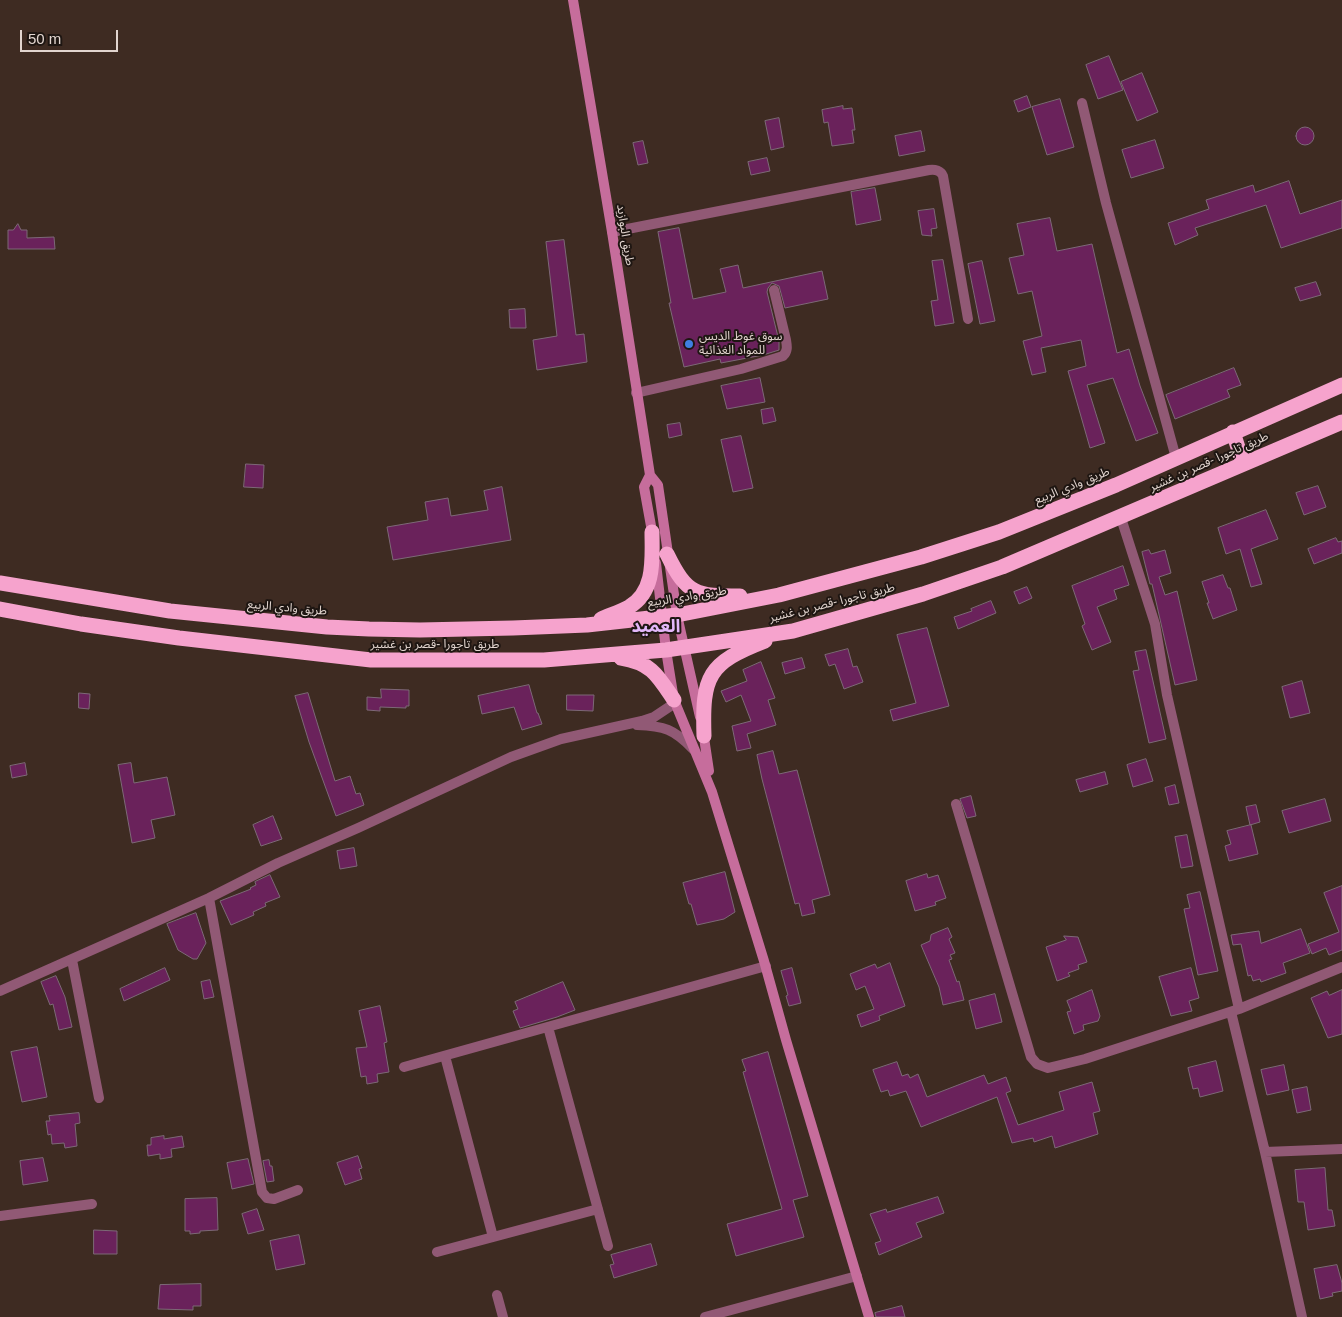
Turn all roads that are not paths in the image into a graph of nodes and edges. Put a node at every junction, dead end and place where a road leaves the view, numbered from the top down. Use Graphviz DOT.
graph roads {
  1 [pos="573,0"];
  2 [pos="1082,103"];
  3 [pos="612,232"];
  4 [pos="774,290"];
  5 [pos="968,319"];
  6 [pos="1342,385"];
  7 [pos="636,393"];
  8 [pos="1342,422"];
  9 [pos="1234,432"];
  10 [pos="1176,458"];
  11 [pos="1243,463"];
  12 [pos="650,475"];
  13 [pos="1121,518"];
  14 [pos="652,532"];
  15 [pos="667,554"];
  16 [pos="0,583"];
  17 [pos="780,595"];
  18 [pos="0,609"];
  19 [pos="670,616"];
  20 [pos="587,625"];
  21 [pos="793,631"];
  22 [pos="683,648"];
  23 [pos="666,650"];
  24 [pos="603,655"];
  25 [pos="674,702"];
  26 [pos="629,724"];
  27 [pos="704,736"];
  28 [pos="694,749"];
  29 [pos="712,792"];
  30 [pos="956,804"];
  31 [pos="209,898"];
  32 [pos="72,960"];
  33 [pos="766,966"];
  34 [pos="1342,967"];
  35 [pos="0,991"];
  36 [pos="1235,1010"];
  37 [pos="548,1027"];
  38 [pos="445,1056"];
  39 [pos="404,1067"];
  40 [pos="99,1098"];
  41 [pos="1342,1149"];
  42 [pos="1265,1152"];
  43 [pos="298,1190"];
  44 [pos="92,1204"];
  45 [pos="598,1209"];
  46 [pos="0,1216"];
  47 [pos="493,1237"];
  48 [pos="608,1246"];
  49 [pos="437,1252"];
  50 [pos="857,1276"];
  51 [pos="497,1295"];
  52 [pos="503,1317"];
  53 [pos="704,1317"];
  54 [pos="869,1317"];
  55 [pos="1302,1317"];
  1 -- 3 [label="main road, طريق البوازيد"];
  2 -- 10 [label="street"];
  3 -- 5 [label="street"];
  3 -- 7 [label="main road, طريق البوازيد"];
  4 -- 7 [label="street"];
  6 -- 9 [label="highway, طريق وادي الربيع"];
  7 -- 12 [label="main road, طريق البوازيد"];
  8 -- 11 [label="highway, طريق تاجورا -قصر بن غشير"];
  9 -- 10 [label="highway, طريق وادي الربيع"];
  9 -- 11 [label="highway"];
  10 -- 17 [label="highway, طريق وادي الربيع"];
  11 -- 13 [label="highway, طريق تاجورا -قصر بن غشير"];
  12 -- 14 [label="main road"];
  12 -- 15 [label="main road"];
  13 -- 21 [label="highway, طريق تاجورا -قصر بن غشير"];
  13 -- 36 [label="street"];
  14 -- 19 [label="main road"];
  14 -- 20 [label="highway"];
  15 -- 17 [label="highway"];
  15 -- 19 [label="main road"];
  16 -- 20 [label="highway, طريق وادي الربيع"];
  17 -- 19 [label="highway, طريق وادي الربيع"];
  18 -- 24 [label="highway, طريق تاجورا -قصر بن غشير"];
  19 -- 20 [label="highway, طريق وادي الربيع"];
  19 -- 22 [label="main road"];
  19 -- 23 [label="main road"];
  21 -- 22 [label="highway, طريق تاجورا -قصر بن غشير"];
  21 -- 27 [label="highway"];
  22 -- 23 [label="highway, طريق تاجورا -قصر بن غشير"];
  22 -- 27 [label="main road"];
  23 -- 24 [label="highway, طريق تاجورا -قصر بن غشير"];
  23 -- 25 [label="main road"];
  24 -- 25 [label="highway"];
  25 -- 26 [label="street"];
  25 -- 28 [label="main road"];
  26 -- 28 [label="street"];
  26 -- 31 [label="street"];
  27 -- 29 [label="main road"];
  28 -- 29 [label="main road"];
  29 -- 33 [label="main road"];
  30 -- 36 [label="street"];
  31 -- 32 [label="street"];
  31 -- 43 [label="street"];
  32 -- 35 [label="street"];
  32 -- 40 [label="street"];
  33 -- 37 [label="street"];
  33 -- 50 [label="main road"];
  34 -- 36 [label="street"];
  36 -- 42 [label="street"];
  37 -- 38 [label="street"];
  37 -- 45 [label="street"];
  38 -- 39 [label="street"];
  38 -- 47 [label="street"];
  41 -- 42 [label="street"];
  42 -- 55 [label="street"];
  44 -- 46 [label="street"];
  45 -- 47 [label="street"];
  45 -- 48 [label="street"];
  47 -- 49 [label="street"];
  50 -- 53 [label="street"];
  50 -- 54 [label="main road"];
  51 -- 52 [label="street"];
}
